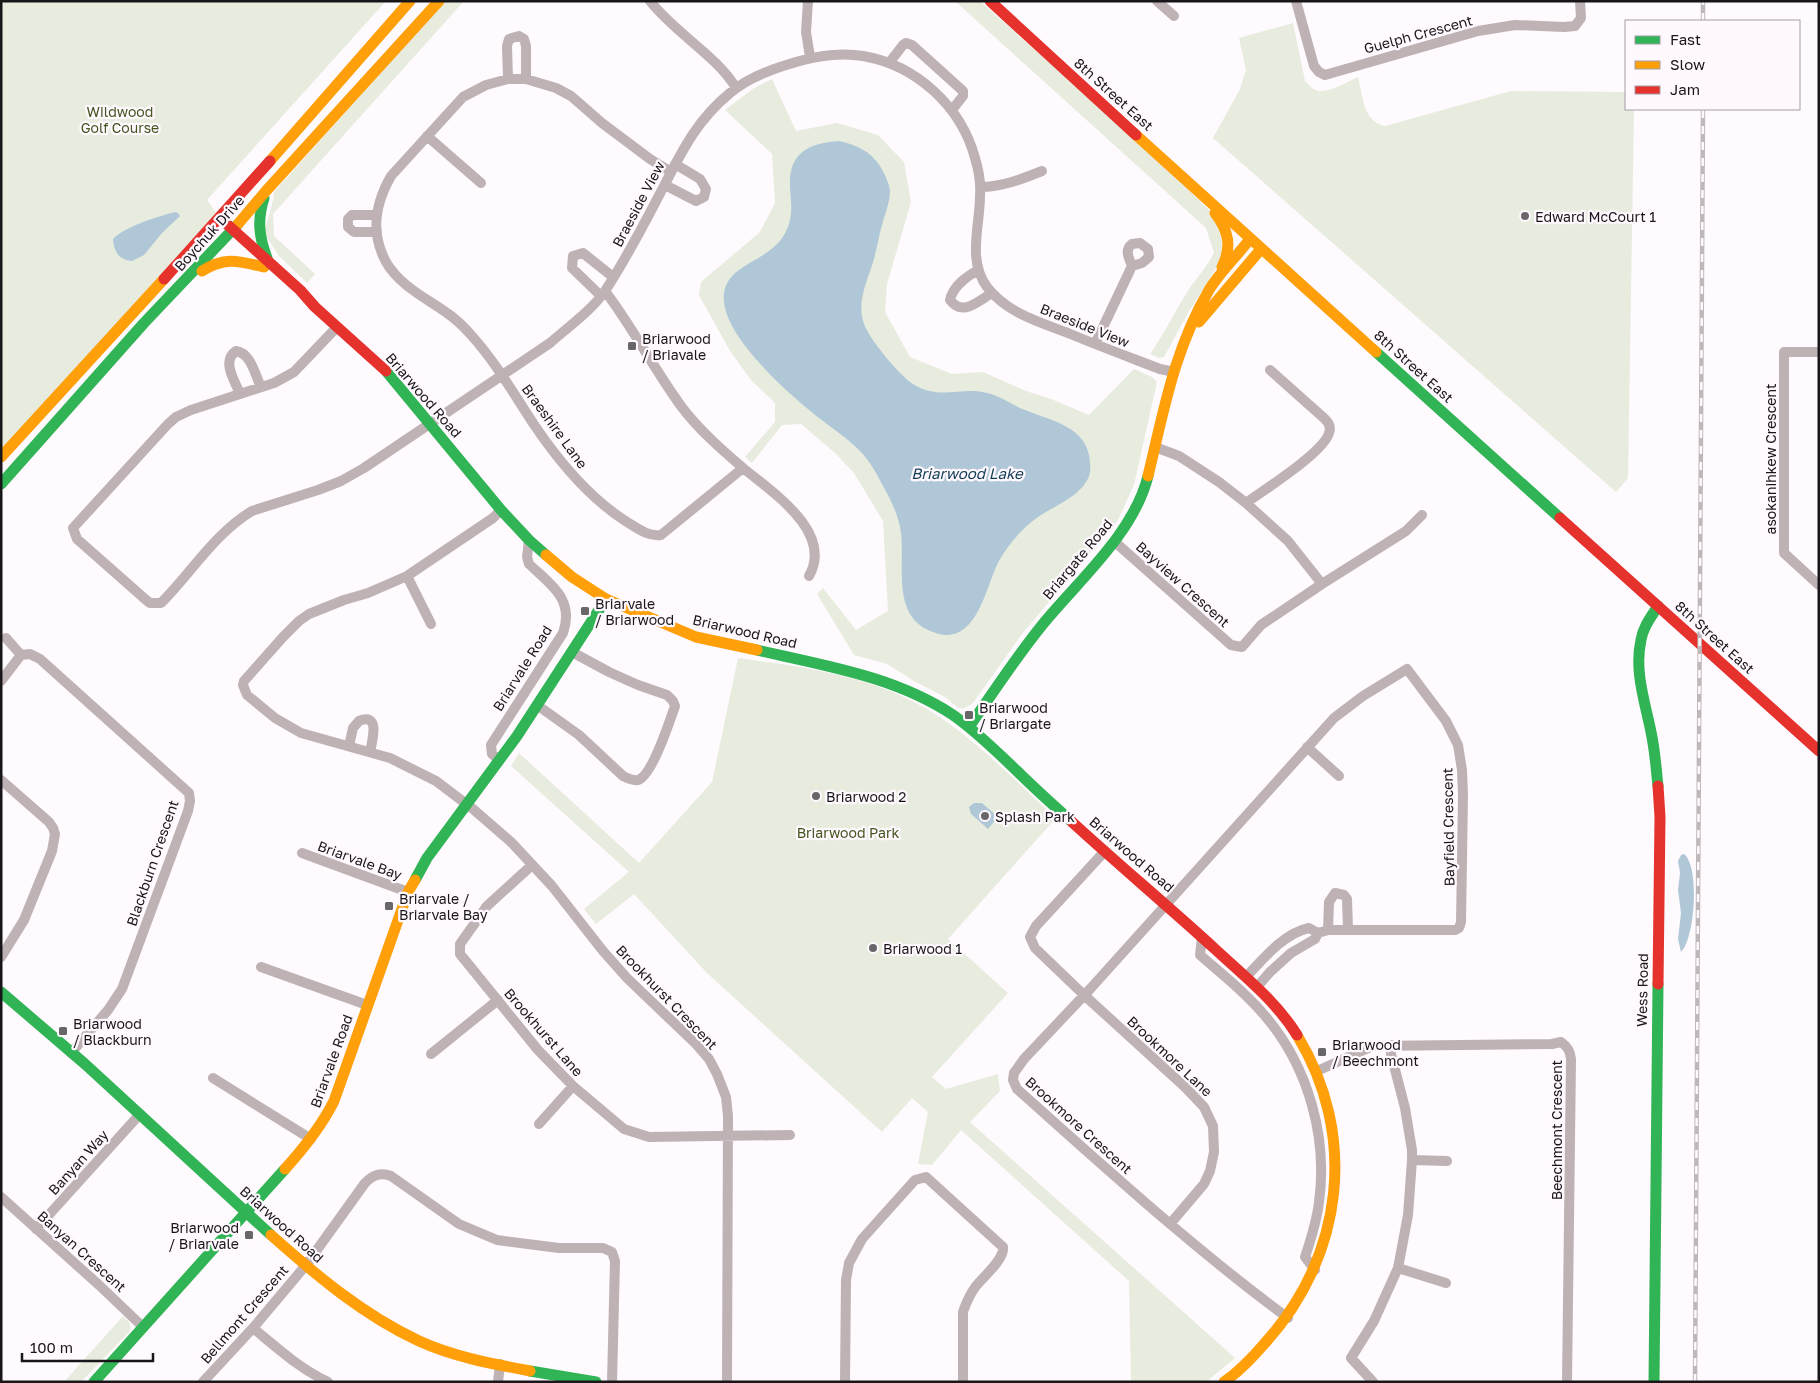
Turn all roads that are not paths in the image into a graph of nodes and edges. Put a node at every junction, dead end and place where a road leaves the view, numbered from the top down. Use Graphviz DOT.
graph roads {
  1 [pos="410,1"];
  2 [pos="439,1"];
  3 [pos="650,1"];
  4 [pos="808,1"];
  5 [pos="990,1"];
  6 [pos="1156,1"];
  7 [pos="1296,1"];
  8 [pos="1580,1"];
  9 [pos="1174,16"];
  10 [pos="810,57"];
  11 [pos="889,63"];
  12 [pos="508,79"];
  13 [pos="526,79"];
  14 [pos="736,88"];
  15 [pos="952,110"];
  16 [pos="427,136"];
  17 [pos="673,168"];
  18 [pos="1042,171"];
  19 [pos="481,183"];
  20 [pos="1189,183"];
  21 [pos="665,185"];
  22 [pos="980,187"];
  23 [pos="266,191"];
  24 [pos="376,215"];
  25 [pos="217,222"];
  26 [pos="376,232"];
  27 [pos="230,233"];
  28 [pos="1250,239"];
  29 [pos="1261,249"];
  30 [pos="266,264"];
  31 [pos="1132,266"];
  32 [pos="978,270"];
  33 [pos="613,277"];
  34 [pos="180,288"];
  35 [pos="1210,289"];
  36 [pos="992,292"];
  37 [pos="603,294"];
  38 [pos="337,327"];
  39 [pos="1187,334"];
  40 [pos="1095,344"];
  41 [pos="1819,352"];
  42 [pos="1270,370"];
  43 [pos="1174,372"];
  44 [pos="502,375"];
  45 [pos="261,387"];
  46 [pos="240,394"];
  47 [pos="430,424"];
  48 [pos="1155,447"];
  49 [pos="1,457"];
  50 [pos="743,468"];
  51 [pos="1,484"];
  52 [pos="1246,503"];
  53 [pos="501,510"];
  54 [pos="1422,515"];
  55 [pos="528,540"];
  56 [pos="1115,542"];
  57 [pos="407,576"];
  58 [pos="808,576"];
  59 [pos="1322,584"];
  60 [pos="1819,585"];
  61 [pos="606,599"];
  62 [pos="1658,606"];
  63 [pos="430,624"];
  64 [pos="6,638"];
  65 [pos="572,652"];
  66 [pos="21,655"];
  67 [pos="1,682"];
  68 [pos="538,705"];
  69 [pos="969,727"];
  70 [pos="349,746"];
  71 [pos="1307,747"];
  72 [pos="1819,751"];
  73 [pos="370,752"];
  74 [pos="500,760"];
  75 [pos="1340,776"];
  76 [pos="1,780"];
  77 [pos="467,803"];
  78 [pos="1105,851"];
  79 [pos="302,853"];
  80 [pos="532,866"];
  81 [pos="408,892"];
  82 [pos="1166,904"];
  83 [pos="1348,929"];
  84 [pos="1328,930"];
  85 [pos="1318,933"];
  86 [pos="1202,938"];
  87 [pos="1,957"];
  88 [pos="261,967"];
  89 [pos="1246,977"];
  90 [pos="1257,987"];
  91 [pos="1,992"];
  92 [pos="1084,995"];
  93 [pos="498,1000"];
  94 [pos="367,1005"];
  95 [pos="1391,1045"];
  96 [pos="71,1053"];
  97 [pos="431,1054"];
  98 [pos="1317,1071"];
  99 [pos="213,1078"];
  100 [pos="573,1086"];
  101 [pos="140,1114"];
  102 [pos="539,1124"];
  103 [pos="790,1136"];
  104 [pos="729,1137"];
  105 [pos="311,1139"];
  106 [pos="1412,1160"];
  107 [pos="1447,1161"];
  108 [pos="1,1198"];
  109 [pos="246,1212"];
  110 [pos="1170,1224"];
  111 [pos="36,1229"];
  112 [pos="306,1265"];
  113 [pos="1398,1268"];
  114 [pos="1315,1270"];
  115 [pos="1446,1283"];
  116 [pos="1288,1318"];
  117 [pos="143,1327"];
  118 [pos="252,1328"];
  119 [pos="500,1364"];
  120 [pos="1229,1380"];
  121 [pos="94,1382"];
  122 [pos="203,1382"];
  123 [pos="328,1382"];
  124 [pos="498,1382"];
  125 [pos="596,1382"];
  126 [pos="612,1382"];
  127 [pos="727,1382"];
  128 [pos="844,1382"];
  129 [pos="963,1382"];
  130 [pos="1373,1382"];
  131 [pos="1567,1382"];
  132 [pos="1654,1382"];
  1 -- 25 [label="street, Boychuk Drive"];
  2 -- 23 [label="street, Boychuk Drive"];
  3 -- 14 [label="street"];
  4 -- 10 [label="street"];
  5 -- 20 [label="street, 8th Street East"];
  6 -- 9 [label="street"];
  7 -- 8 [label="street, Guelph Crescent"];
  10 -- 11 [label="street, Braeside View"];
  10 -- 14 [label="street, Braeside View"];
  11 -- 15 [label="street, Braeside View"];
  11 -- 15 [label="street"];
  12 -- 13 [label="street"];
  12 -- 13 [label="street"];
  12 -- 16 [label="street"];
  13 -- 17 [label="street"];
  14 -- 17 [label="street, Braeside View"];
  15 -- 22 [label="street, Braeside View"];
  16 -- 19 [label="street"];
  16 -- 24 [label="street"];
  17 -- 21 [label="street, Braeside View"];
  17 -- 21 [label="street"];
  18 -- 22 [label="street"];
  20 -- 28 [label="street, 8th Street East"];
  20 -- 35 [label="street"];
  21 -- 33 [label="street, Braeside View"];
  22 -- 32 [label="street, Braeside View"];
  23 -- 27 [label="street, Boychuk Drive"];
  23 -- 30 [label="street"];
  24 -- 26 [label="street"];
  24 -- 26 [label="street"];
  25 -- 27 [label="street, Briarwood Road"];
  25 -- 49 [label="street, Boychuk Drive"];
  26 -- 44 [label="street"];
  27 -- 30 [label="street, Briarwood Road"];
  27 -- 34 [label="street, Boychuk Drive"];
  28 -- 29 [label="street, 8th Street East"];
  28 -- 35 [label="street, Briargate Road"];
  29 -- 39 [label="street, Briargate Road"];
  29 -- 62 [label="street, 8th Street East"];
  30 -- 34 [label="street"];
  30 -- 38 [label="street, Briarwood Road"];
  31 -- 40 [label="street"];
  32 -- 36 [label="street, Braeside View"];
  32 -- 36 [label="street"];
  33 -- 37 [label="street, Braeside View"];
  33 -- 37 [label="street"];
  34 -- 51 [label="street, Boychuk Drive"];
  35 -- 39 [label="street, Briargate Road"];
  36 -- 40 [label="street, Braeside View"];
  37 -- 44 [label="street, Braeside View"];
  37 -- 50 [label="street"];
  38 -- 45 [label="street"];
  38 -- 47 [label="street, Briarwood Road"];
  39 -- 43 [label="street, Briargate Road"];
  40 -- 43 [label="street, Braeside View"];
  41 -- 60 [label="street, asokanihkew Crescent"];
  42 -- 52 [label="street"];
  43 -- 48 [label="street, Briargate Road"];
  44 -- 47 [label="street, Braeside View"];
  44 -- 50 [label="street, Braeshire Lane"];
  45 -- 46 [label="street"];
  45 -- 46 [label="street"];
  46 -- 47 [label="street, Braeside View"];
  47 -- 53 [label="street, Briarwood Road"];
  48 -- 52 [label="street"];
  48 -- 56 [label="street, Briargate Road"];
  50 -- 58 [label="street"];
  52 -- 59 [label="street"];
  53 -- 55 [label="street, Briarwood Road"];
  53 -- 57 [label="street"];
  54 -- 59 [label="street"];
  55 -- 61 [label="street, Briarwood Road"];
  55 -- 74 [label="street, Briarvale Road"];
  56 -- 59 [label="street, Bayview Crescent"];
  56 -- 69 [label="street, Briargate Road"];
  57 -- 63 [label="street"];
  57 -- 70 [label="street, Brookhurst Crescent"];
  61 -- 65 [label="street, Briarvale Road"];
  61 -- 69 [label="street, Briarwood Road"];
  62 -- 72 [label="street, 8th Street East"];
  62 -- 132 [label="street, Wess Road"];
  64 -- 66 [label="street"];
  65 -- 68 [label="street, Briarvale Road"];
  65 -- 68 [label="street"];
  66 -- 67 [label="street"];
  66 -- 96 [label="street, Blackburn Crescent"];
  68 -- 74 [label="street, Briarvale Road"];
  69 -- 78 [label="street, Briarwood Road"];
  70 -- 73 [label="street, Brookhurst Crescent"];
  70 -- 73 [label="street"];
  71 -- 75 [label="street"];
  71 -- 82 [label="street, Bayfield Crescent"];
  71 -- 83 [label="street, Bayfield Crescent"];
  73 -- 77 [label="street, Brookhurst Crescent"];
  74 -- 77 [label="street, Briarvale Road"];
  76 -- 87 [label="street"];
  77 -- 80 [label="street, Brookhurst Crescent"];
  77 -- 81 [label="street, Briarvale Road"];
  78 -- 82 [label="street, Briarwood Road"];
  78 -- 92 [label="street, Brookmore Lane"];
  79 -- 81 [label="street, Briarvale Bay"];
  80 -- 93 [label="street, Brookhurst Lane"];
  80 -- 104 [label="street, Brookhurst Crescent"];
  81 -- 94 [label="street, Briarvale Road"];
  82 -- 86 [label="street, Briarwood Road"];
  82 -- 92 [label="street, Brookmore Crescent"];
  83 -- 84 [label="street, Bayfield Crescent"];
  83 -- 84 [label="street"];
  84 -- 85 [label="street, Bayfield Crescent"];
  85 -- 89 [label="street, Bayfield Crescent"];
  85 -- 90 [label="street, Bayfield Crescent"];
  86 -- 89 [label="street, Briarwood Road"];
  86 -- 114 [label="street"];
  88 -- 94 [label="street"];
  89 -- 90 [label="street, Briarwood Road"];
  90 -- 98 [label="street, Briarwood Road"];
  91 -- 96 [label="street, Briarwood Road"];
  92 -- 110 [label="street, Brookmore Lane"];
  92 -- 110 [label="street, Brookmore Crescent"];
  93 -- 97 [label="street"];
  93 -- 100 [label="street, Brookhurst Lane"];
  94 -- 105 [label="street, Briarvale Road"];
  95 -- 98 [label="street, Beechmont Crescent"];
  95 -- 106 [label="street"];
  95 -- 131 [label="street, Beechmont Crescent"];
  96 -- 101 [label="street, Briarwood Road"];
  98 -- 114 [label="street, Briarwood Road"];
  99 -- 105 [label="street"];
  100 -- 102 [label="street"];
  100 -- 104 [label="street, Brookhurst Lane"];
  101 -- 109 [label="street, Briarwood Road"];
  101 -- 111 [label="street, Banyan Way"];
  103 -- 104 [label="street, Brookhurst Lane"];
  104 -- 127 [label="street, Brookhurst Crescent"];
  105 -- 109 [label="street, Briarvale Road"];
  106 -- 107 [label="street"];
  106 -- 113 [label="street"];
  108 -- 111 [label="street, Banyan Crescent"];
  109 -- 112 [label="street, Briarwood Road"];
  109 -- 117 [label="street, Briarvale Road"];
  110 -- 116 [label="street, Brookmore Crescent"];
  111 -- 117 [label="street, Banyan Crescent"];
  112 -- 118 [label="street, Bellmont Crescent"];
  112 -- 119 [label="street, Briarwood Road"];
  112 -- 126 [label="street, Bellmont Crescent"];
  113 -- 115 [label="street"];
  113 -- 130 [label="street"];
  114 -- 116 [label="street, Briarwood Road"];
  116 -- 120 [label="street, Briarwood Road"];
  117 -- 121 [label="street, Briarvale Road"];
  118 -- 122 [label="street, Bellmont Crescent"];
  118 -- 123 [label="street"];
  119 -- 124 [label="street"];
  119 -- 125 [label="street, Briarwood Road"];
  128 -- 129 [label="street"];
}
